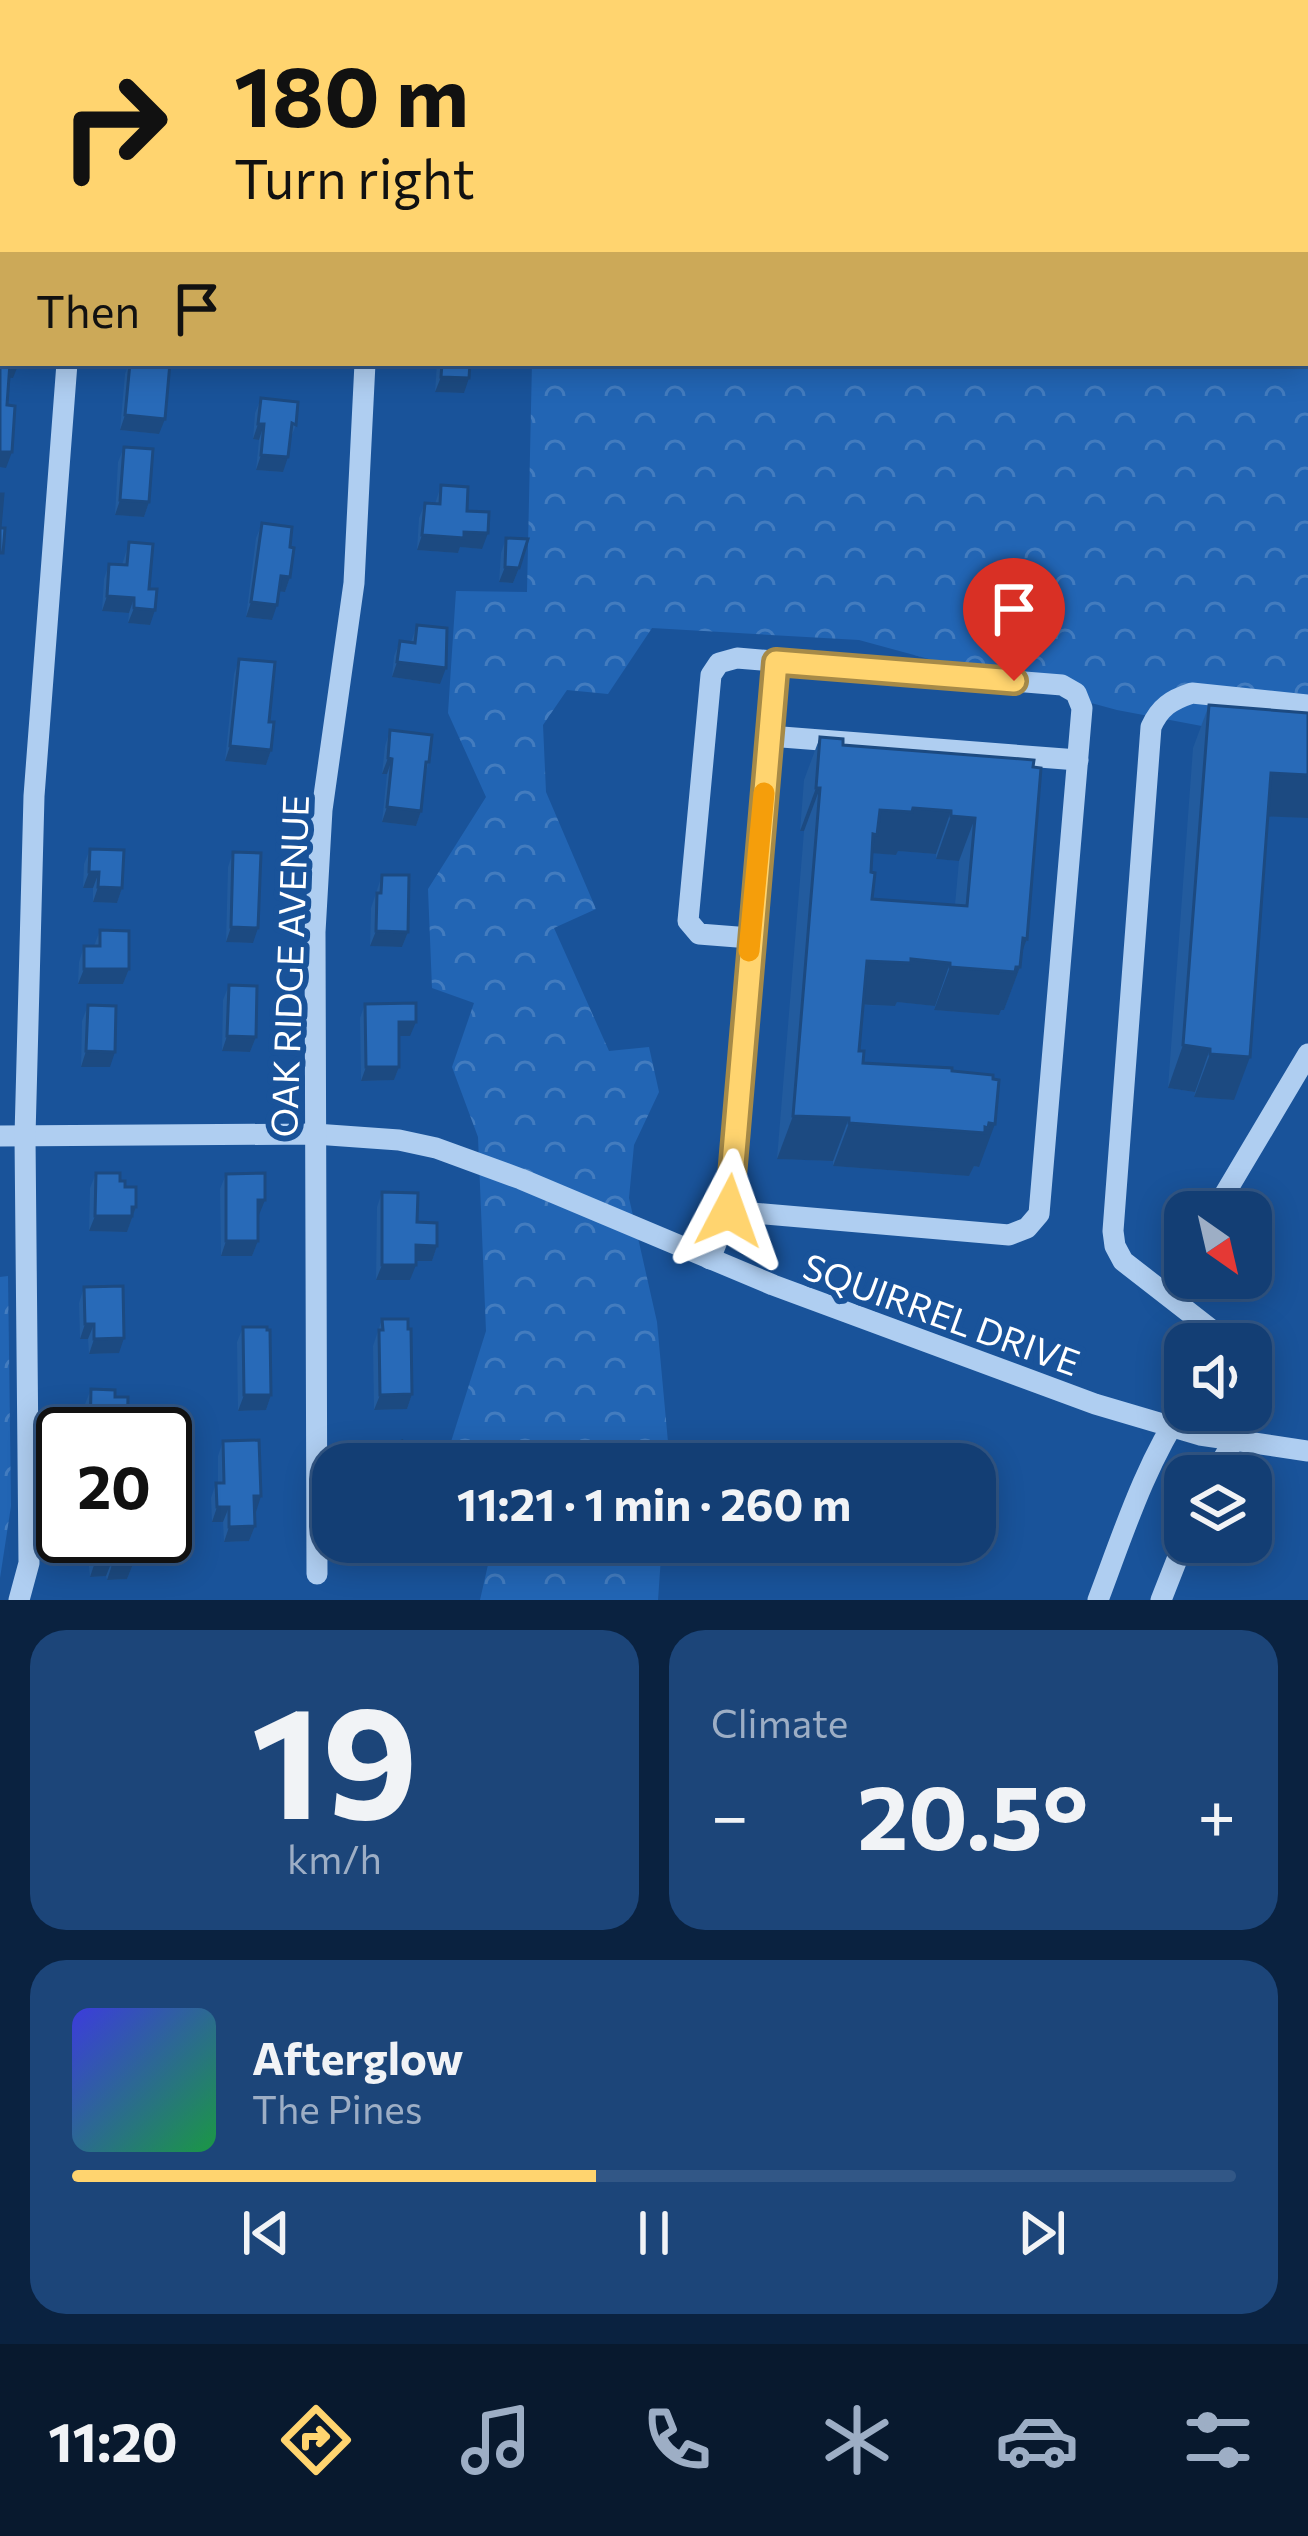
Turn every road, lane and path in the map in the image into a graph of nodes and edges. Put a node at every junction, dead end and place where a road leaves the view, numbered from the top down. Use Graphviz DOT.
graph roads {
  1 [pos="67,366"];
  2 [pos="365,366"];
  3 [pos="776,662"];
  4 [pos="1308,705"];
  5 [pos="769,736"];
  6 [pos="1078,760"];
  7 [pos="750,938"];
  8 [pos="1308,1054"];
  9 [pos="315,1134"];
  10 [pos="0,1136"];
  11 [pos="26,1136"];
  12 [pos="1226,1191"];
  13 [pos="729,1211"];
  14 [pos="710,1259"];
  15 [pos="1164,1293"];
  16 [pos="1171,1299"];
  17 [pos="1203,1323"];
  18 [pos="1164,1426"];
  19 [pos="1168,1431"];
  20 [pos="1185,1431"];
  21 [pos="1234,1440"];
  22 [pos="1308,1450"];
  23 [pos="1225,1455"];
  24 [pos="1176,1563"];
  25 [pos="317,1574"];
  26 [pos="20,1600"];
  27 [pos="1098,1600"];
  28 [pos="1161,1600"];
  1 -- 11 [label="street"];
  2 -- 9 [label="street, OAK RIDGE AVENUE"];
  3 -- 5 [label="street"];
  3 -- 6 [label="street"];
  3 -- 7 [label="street"];
  4 -- 15 [label="street"];
  5 -- 6 [label="street"];
  5 -- 7 [label="street"];
  6 -- 13 [label="street"];
  7 -- 13 [label="street"];
  8 -- 12 [label="street"];
  9 -- 11 [label="street, SQUIRREL DRIVE"];
  9 -- 14 [label="street, SQUIRREL DRIVE"];
  9 -- 25 [label="street, OAK RIDGE AVENUE"];
  10 -- 11 [label="street, SQUIRREL DRIVE"];
  11 -- 26 [label="street"];
  13 -- 14 [label="street"];
  14 -- 18 [label="street, SQUIRREL DRIVE"];
  16 -- 17 [label="street"];
  19 -- 27 [label="street"];
  20 -- 21 [label="street, SQUIRREL DRIVE"];
  21 -- 22 [label="street, SQUIRREL DRIVE"];
  21 -- 23 [label="street"];
  24 -- 28 [label="street"];
}
